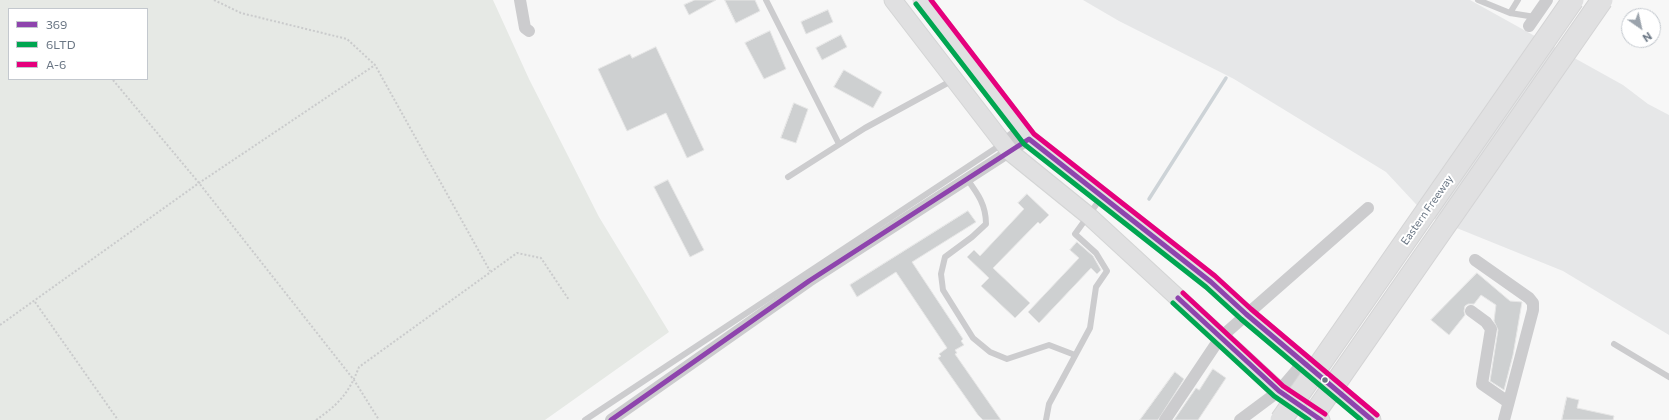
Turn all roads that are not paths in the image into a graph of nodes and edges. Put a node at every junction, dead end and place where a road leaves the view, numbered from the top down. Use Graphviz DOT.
graph roads {
  1 [pos="520,0"];
  2 [pos="766,0"];
  3 [pos="893,0"];
  4 [pos="922,0"];
  5 [pos="1478,0"];
  6 [pos="1518,0"];
  7 [pos="1547,0"];
  8 [pos="1573,0"];
  9 [pos="1602,0"];
  10 [pos="1510,13"];
  11 [pos="1532,22"];
  12 [pos="529,31"];
  13 [pos="954,79"];
  14 [pos="1025,135"];
  15 [pos="839,144"];
  16 [pos="1006,147"];
  17 [pos="788,177"];
  18 [pos="967,179"];
  19 [pos="1102,198"];
  20 [pos="1368,208"];
  21 [pos="1088,216"];
  22 [pos="1475,260"];
  23 [pos="1471,311"];
  24 [pos="1246,314"];
  25 [pos="1220,338"];
  26 [pos="1614,344"];
  27 [pos="1075,355"];
  28 [pos="1303,363"];
  29 [pos="1669,376"];
  30 [pos="1279,391"];
  31 [pos="1508,402"];
  32 [pos="585,420"];
  33 [pos="610,420"];
  34 [pos="1046,420"];
  35 [pos="1165,420"];
  36 [pos="1240,420"];
  37 [pos="1281,420"];
  38 [pos="1310,420"];
  39 [pos="1321,420"];
  40 [pos="1372,420"];
  41 [pos="1504,420"];
  1 -- 12 [label="street"];
  2 -- 15 [label="lane"];
  3 -- 13 [label="main road"];
  4 -- 14 [label="main road"];
  5 -- 10 [label="lane"];
  6 -- 10 [label="lane"];
  7 -- 11 [label="street"];
  8 -- 37 [label="highway, Eastern Freeway, bridge"];
  9 -- 38 [label="highway, bridge"];
  10 -- 11 [label="lane"];
  13 -- 15 [label="lane"];
  13 -- 16 [label="main road"];
  14 -- 16 [label="street"];
  14 -- 19 [label="main road"];
  15 -- 17 [label="lane"];
  16 -- 18 [label="street"];
  16 -- 21 [label="main road"];
  16 -- 32 [label="lane"];
  18 -- 27 [label="lane"];
  18 -- 33 [label="street"];
  19 -- 21 [label="lane"];
  19 -- 24 [label="main road"];
  20 -- 24 [label="street"];
  21 -- 25 [label="main road"];
  21 -- 27 [label="lane"];
  22 -- 31 [label="street"];
  23 -- 31 [label="street"];
  24 -- 25 [label="street"];
  24 -- 28 [label="main road"];
  25 -- 30 [label="main road"];
  25 -- 35 [label="street"];
  26 -- 29 [label="lane"];
  27 -- 34 [label="lane"];
  28 -- 30 [label="street"];
  28 -- 40 [label="main road"];
  30 -- 36 [label="street"];
  30 -- 39 [label="main road"];
  31 -- 41 [label="street"];
}
